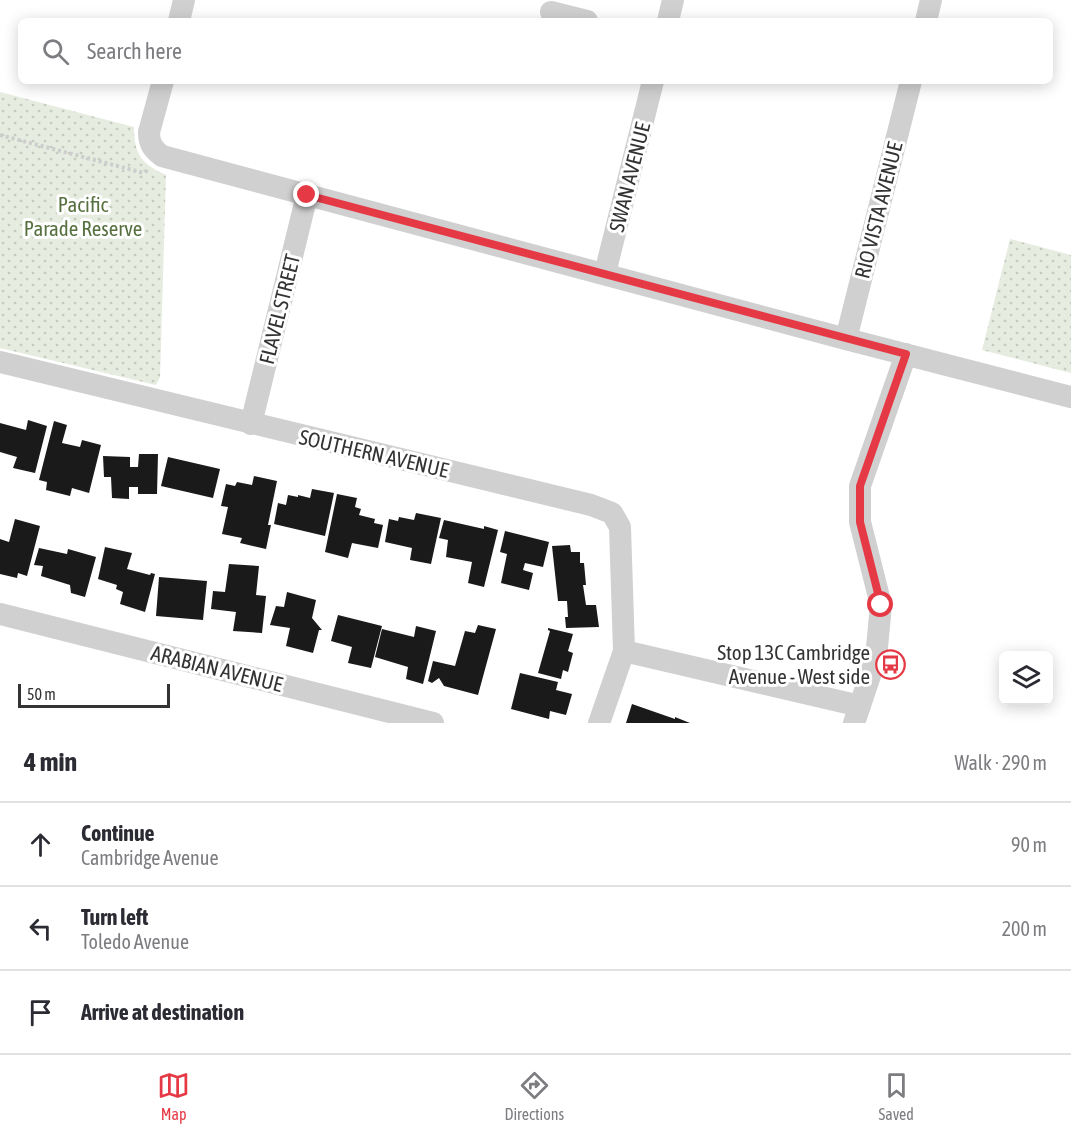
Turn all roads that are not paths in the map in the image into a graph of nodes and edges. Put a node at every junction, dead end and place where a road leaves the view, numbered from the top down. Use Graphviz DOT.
graph roads {
  1 [pos="184,0"];
  2 [pos="673,0"];
  3 [pos="932,0"];
  4 [pos="551,12"];
  5 [pos="180,18"];
  6 [pos="575,18"];
  7 [pos="669,18"];
  8 [pos="927,18"];
  9 [pos="162,84"];
  10 [pos="652,84"];
  11 [pos="910,84"];
  12 [pos="307,195"];
  13 [pos="605,273"];
  14 [pos="846,339"];
  15 [pos="906,354"];
  16 [pos="0,362"];
  17 [pos="1071,397"];
  18 [pos="251,424"];
  19 [pos="0,614"];
  20 [pos="624,651"];
  21 [pos="857,714"];
  22 [pos="433,723"];
  23 [pos="599,723"];
  1 -- 5 [label="street"];
  2 -- 7 [label="street"];
  3 -- 8 [label="street"];
  4 -- 6 [label="street"];
  9 -- 12 [label="street"];
  10 -- 13 [label="street, SWAN AVENUE"];
  11 -- 14 [label="street, RIO VISTA AVENUE"];
  12 -- 13 [label="street"];
  12 -- 18 [label="street, FLAVEL STREET"];
  13 -- 14 [label="street"];
  14 -- 15 [label="street"];
  15 -- 17 [label="street"];
  15 -- 21 [label="street"];
  16 -- 18 [label="street, SOUTHERN AVENUE"];
  18 -- 20 [label="street, SOUTHERN AVENUE"];
  19 -- 22 [label="street, ARABIAN AVENUE"];
  20 -- 21 [label="street"];
  20 -- 23 [label="street"];
}
